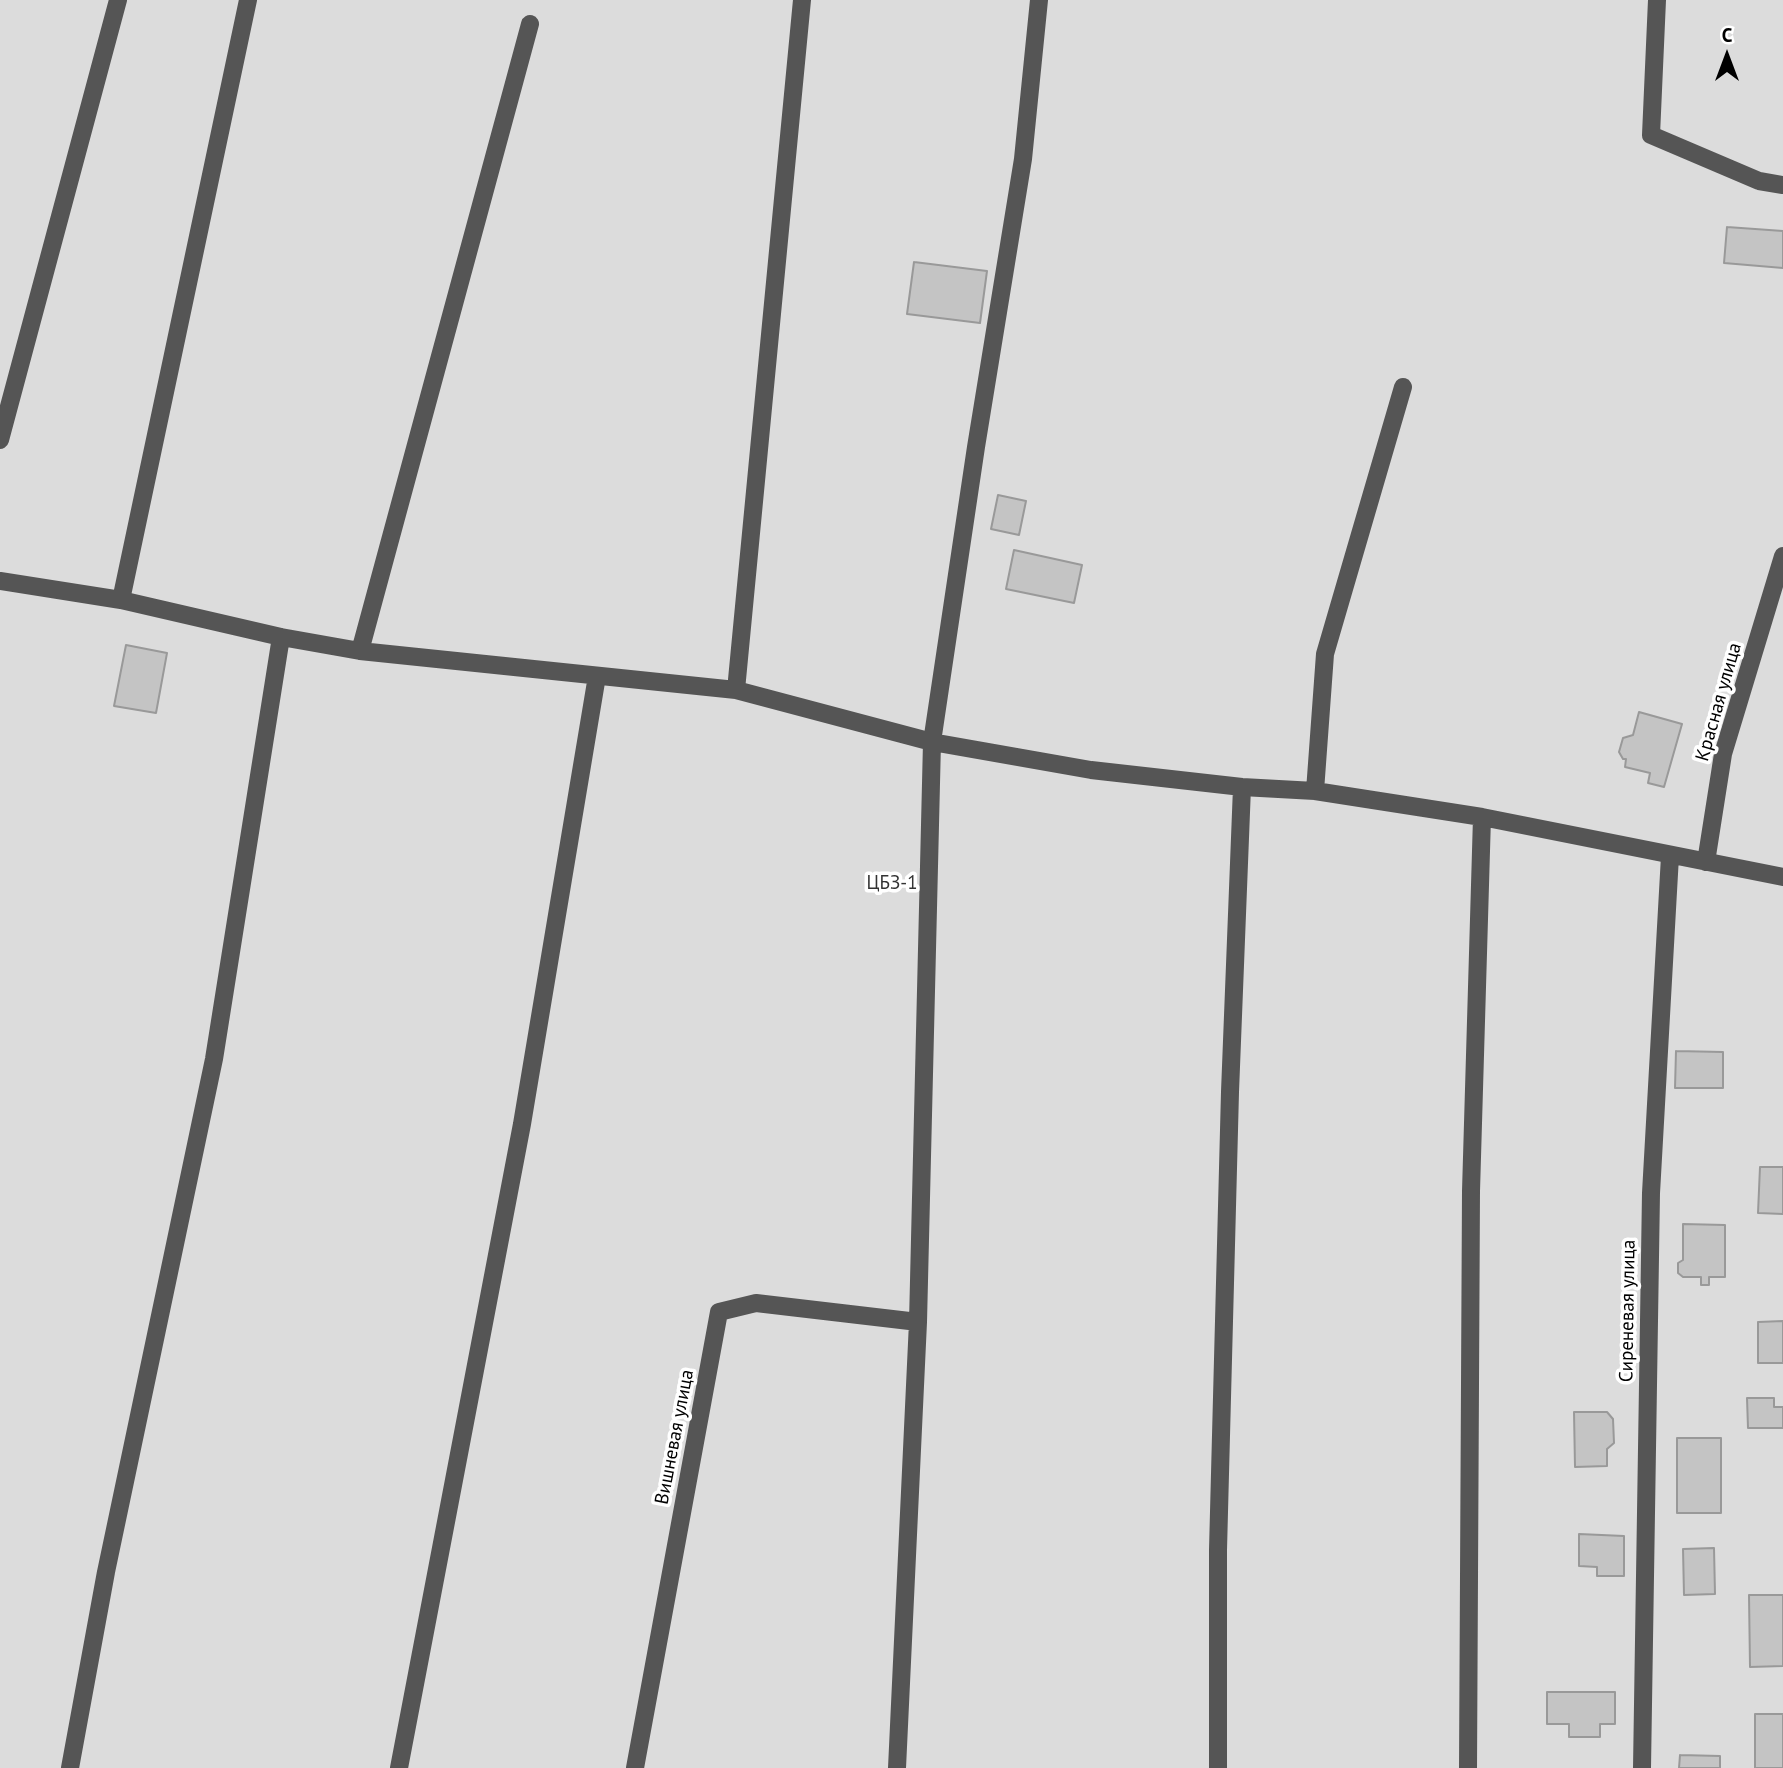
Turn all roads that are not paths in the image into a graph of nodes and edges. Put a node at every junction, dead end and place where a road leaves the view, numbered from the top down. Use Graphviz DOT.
graph roads {
  1 [pos="118,0"];
  2 [pos="248,0"];
  3 [pos="802,0"];
  4 [pos="1039,0"];
  5 [pos="1657,0"];
  6 [pos="530,24"];
  7 [pos="1783,185"];
  8 [pos="1403,387"];
  9 [pos="0,440"];
  10 [pos="1783,556"];
  11 [pos="0,581"];
  12 [pos="121,600"];
  13 [pos="281,636"];
  14 [pos="360,651"];
  15 [pos="597,676"];
  16 [pos="736,690"];
  17 [pos="932,742"];
  18 [pos="1242,787"];
  19 [pos="1315,791"];
  20 [pos="1482,817"];
  21 [pos="1670,856"];
  22 [pos="1706,862"];
  23 [pos="1783,877"];
  24 [pos="918,1322"];
  25 [pos="70,1768"];
  26 [pos="399,1768"];
  27 [pos="635,1768"];
  28 [pos="897,1768"];
  29 [pos="1218,1768"];
  30 [pos="1468,1768"];
  31 [pos="1642,1768"];
  1 -- 9 [label="street"];
  2 -- 12 [label="street"];
  3 -- 16 [label="street"];
  4 -- 17 [label="street"];
  5 -- 7 [label="street"];
  6 -- 14 [label="street"];
  8 -- 19 [label="street"];
  10 -- 22 [label="street, Красная улица"];
  11 -- 12 [label="street"];
  12 -- 13 [label="street"];
  13 -- 14 [label="street"];
  13 -- 25 [label="street"];
  14 -- 15 [label="street"];
  15 -- 16 [label="street"];
  15 -- 26 [label="street"];
  16 -- 17 [label="street"];
  17 -- 18 [label="street"];
  17 -- 24 [label="street"];
  18 -- 19 [label="street"];
  18 -- 29 [label="street"];
  19 -- 20 [label="street"];
  20 -- 21 [label="street"];
  20 -- 30 [label="street"];
  21 -- 22 [label="street"];
  21 -- 31 [label="street, Сиреневая улица"];
  22 -- 23 [label="street"];
  24 -- 27 [label="street, Вишневая улица"];
  24 -- 28 [label="street"];
}
